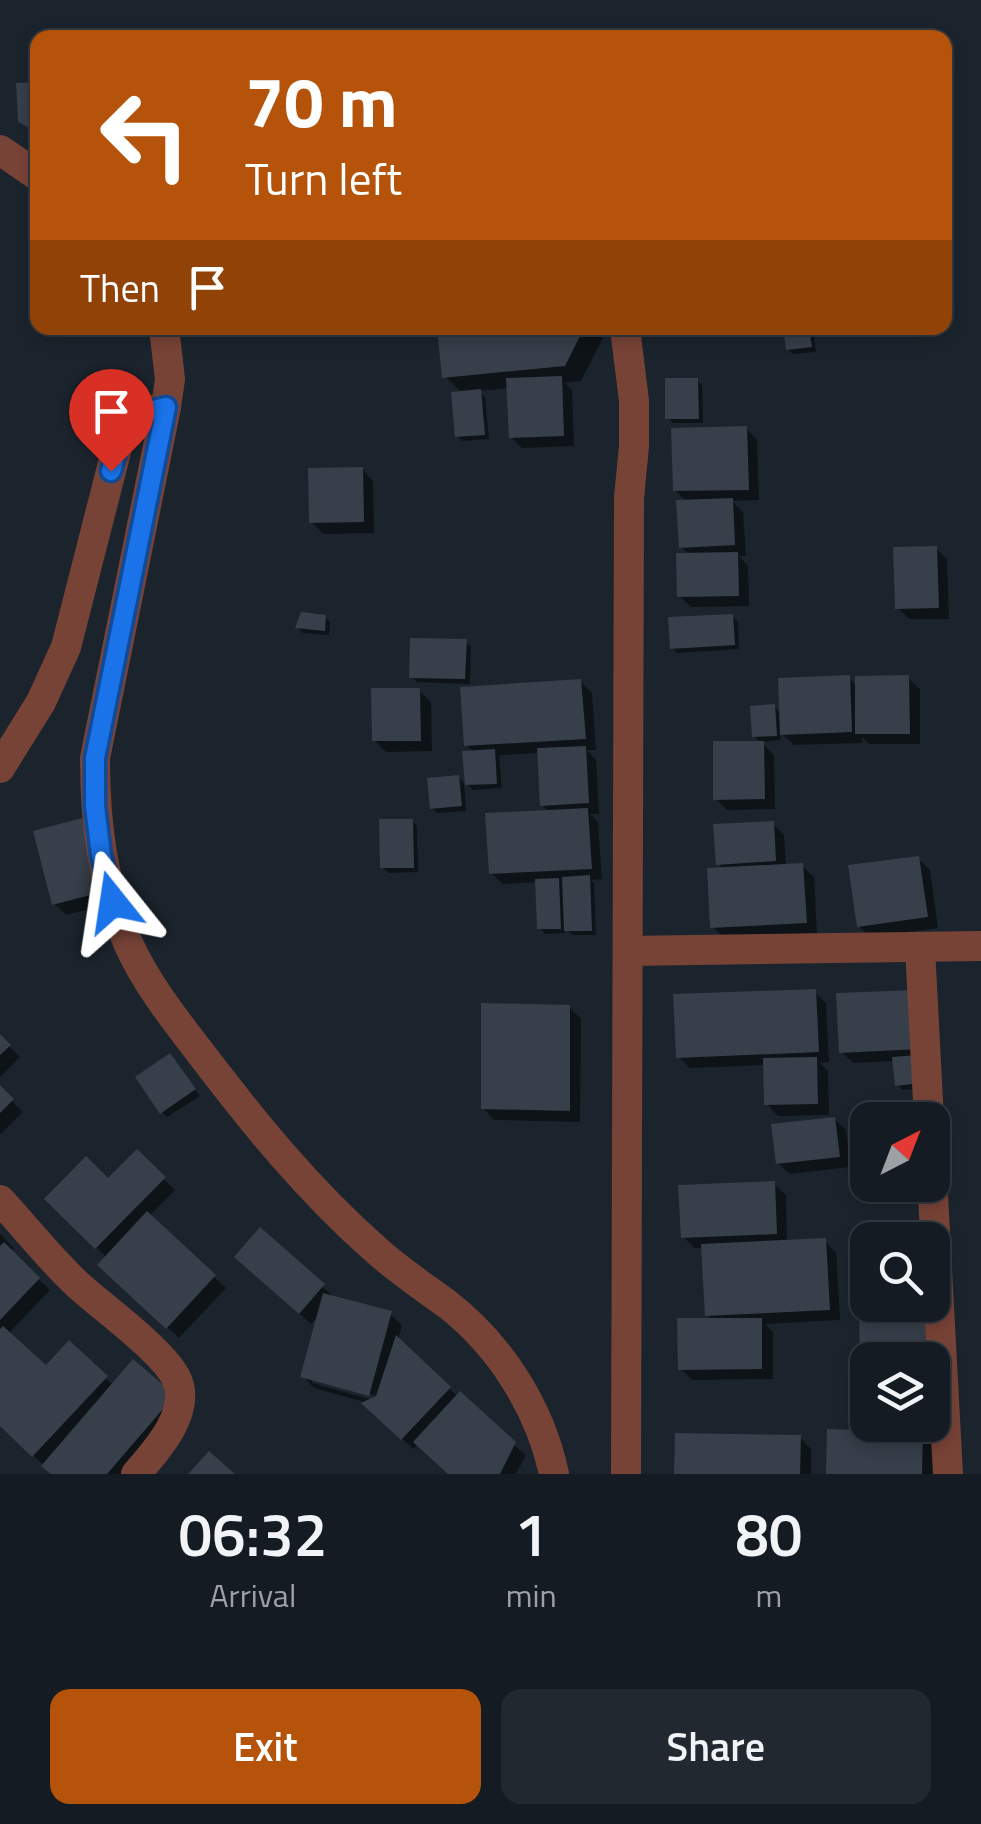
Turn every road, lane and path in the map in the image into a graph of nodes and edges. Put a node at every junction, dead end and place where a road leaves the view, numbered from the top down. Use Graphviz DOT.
graph roads {
  1 [pos="0,150"];
  2 [pos="30,171"];
  3 [pos="165,335"];
  4 [pos="626,335"];
  5 [pos="166,407"];
  6 [pos="0,768"];
  7 [pos="981,946"];
  8 [pos="920,948"];
  9 [pos="628,951"];
  10 [pos="929,1102"];
  11 [pos="0,1200"];
  12 [pos="933,1202"];
  13 [pos="136,1474"];
  14 [pos="554,1474"];
  15 [pos="626,1474"];
  16 [pos="948,1474"];
  1 -- 2 [label="street"];
  3 -- 5 [label="street"];
  4 -- 9 [label="street"];
  5 -- 6 [label="street"];
  5 -- 14 [label="street"];
  7 -- 8 [label="street"];
  8 -- 9 [label="street"];
  8 -- 10 [label="street"];
  9 -- 15 [label="street"];
  11 -- 13 [label="street"];
  12 -- 16 [label="street"];
}
